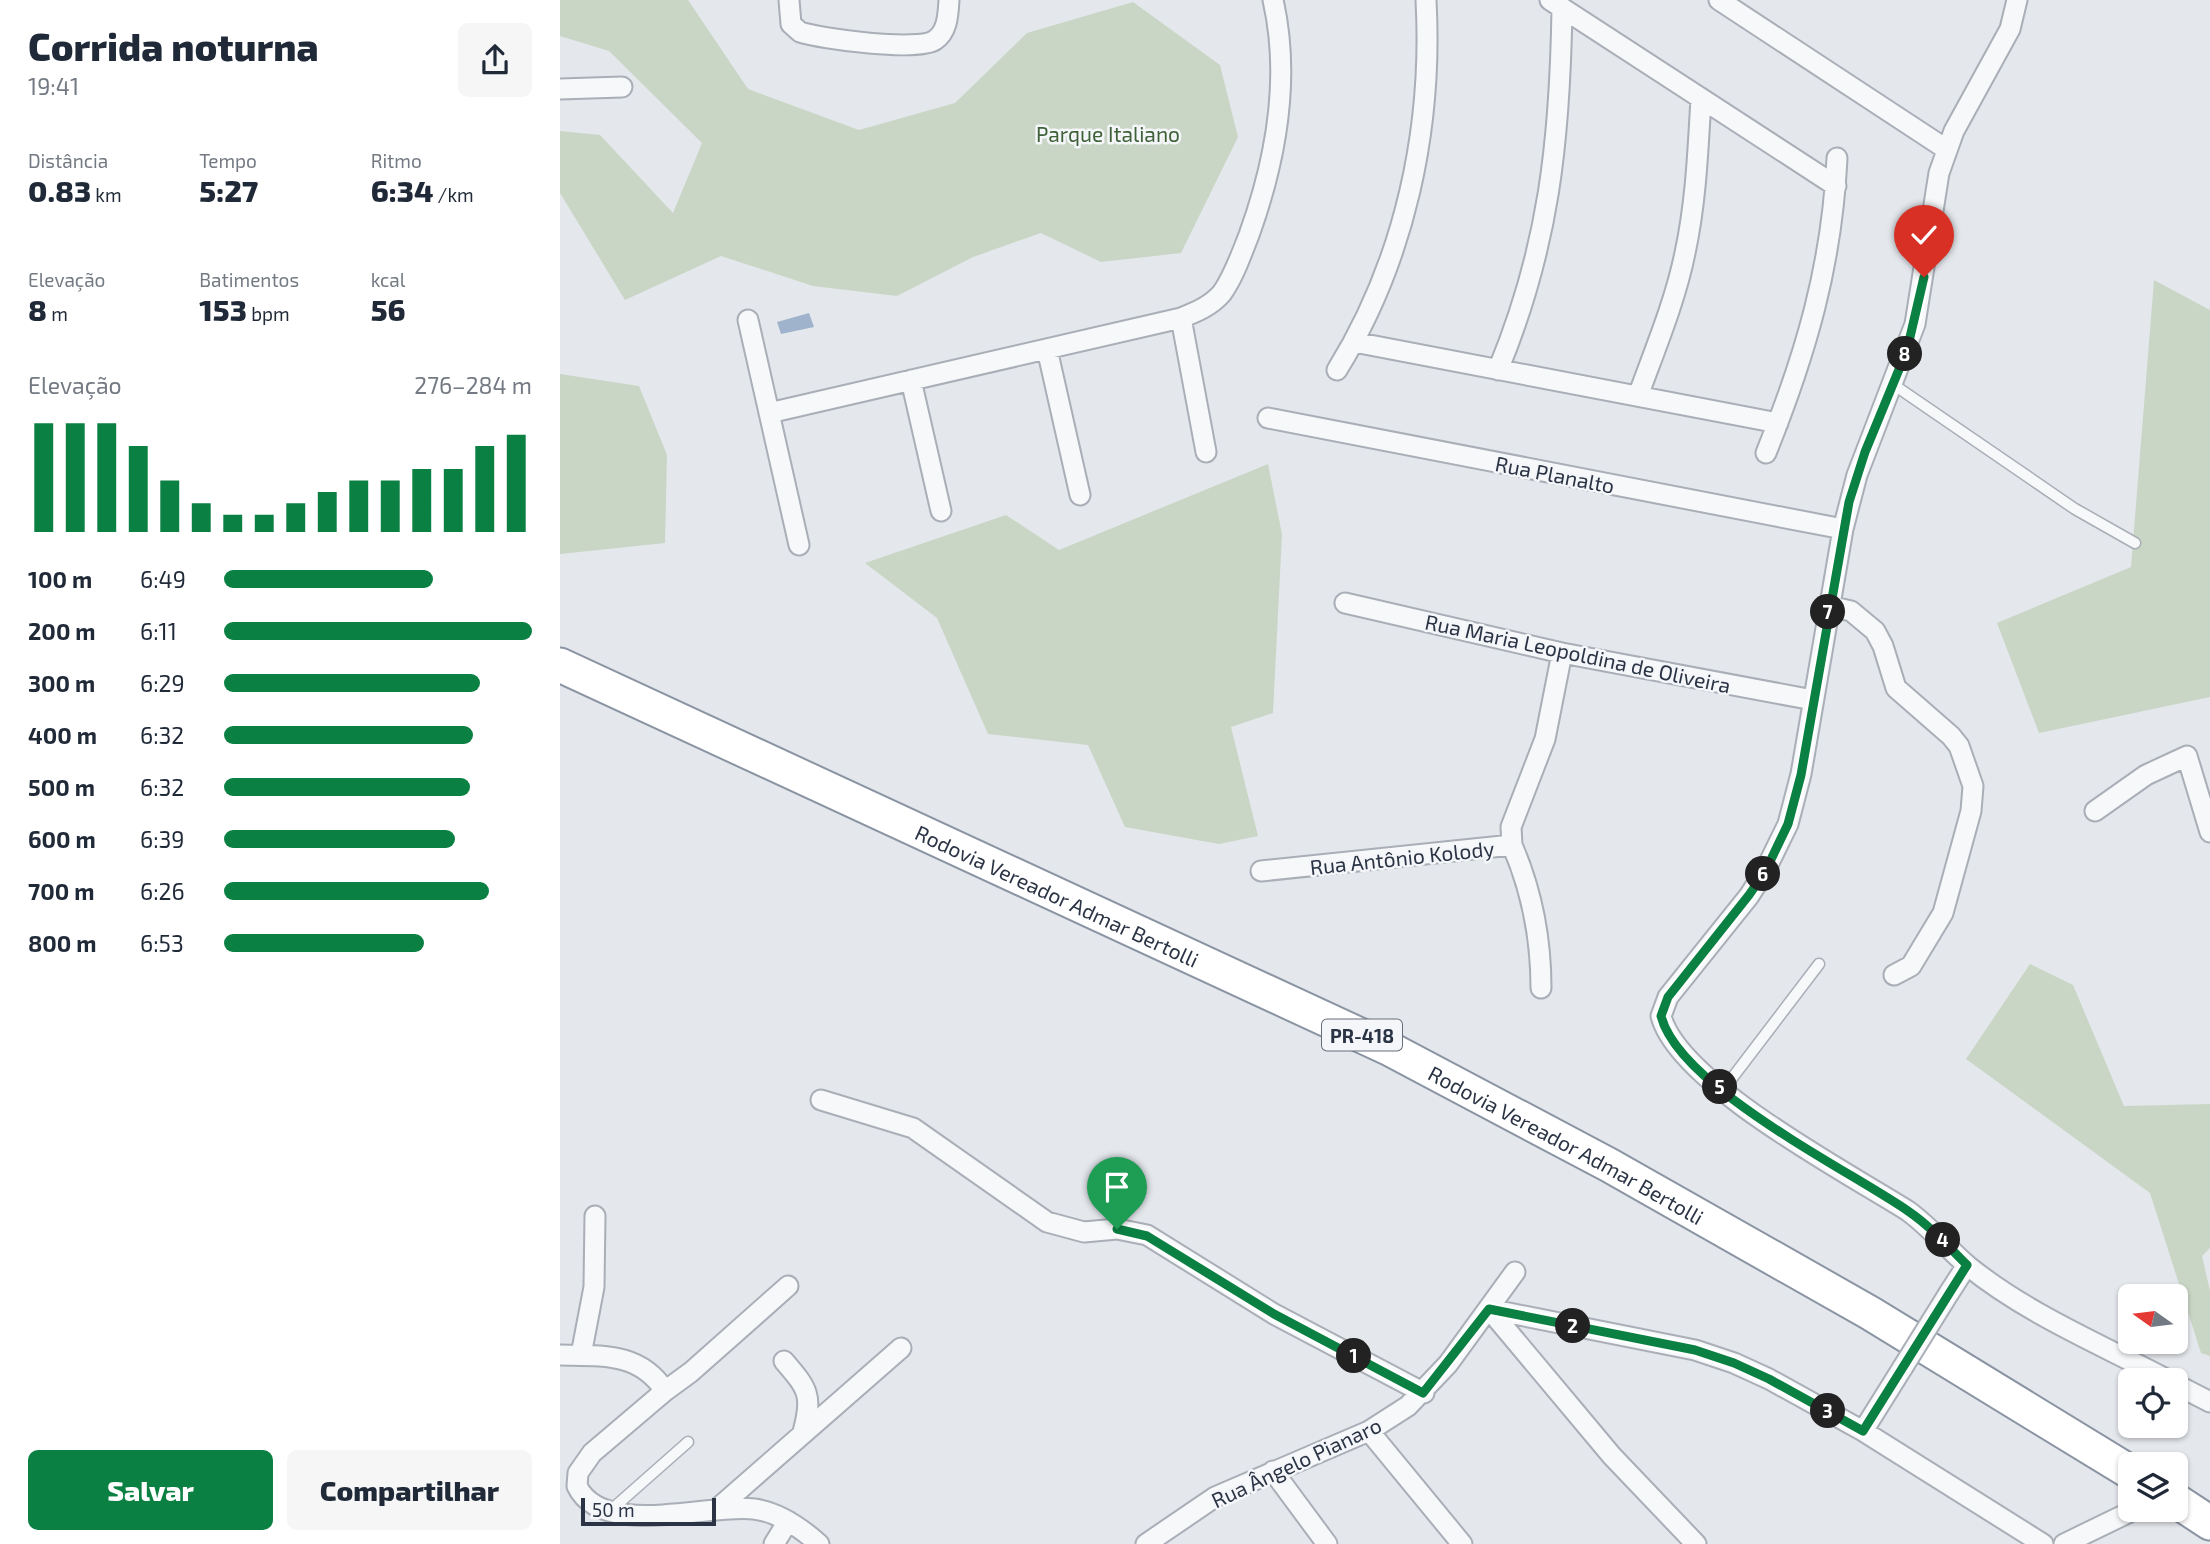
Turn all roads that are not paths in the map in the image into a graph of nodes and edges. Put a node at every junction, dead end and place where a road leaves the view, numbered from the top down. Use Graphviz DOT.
graph roads {
  1 [pos="789,0"];
  2 [pos="949,0"];
  3 [pos="1273,0"];
  4 [pos="1426,0"];
  5 [pos="1719,0"];
  6 [pos="2017,0"];
  7 [pos="1556,4"];
  8 [pos="622,87"];
  9 [pos="560,89"];
  10 [pos="1700,98"];
  11 [pos="1947,149"];
  12 [pos="1837,158"];
  13 [pos="1836,186"];
  14 [pos="1181,318"];
  15 [pos="748,320"];
  16 [pos="1354,342"];
  17 [pos="1047,349"];
  18 [pos="1337,370"];
  19 [pos="1498,370"];
  20 [pos="911,380"];
  21 [pos="1894,385"];
  22 [pos="1638,396"];
  23 [pos="769,413"];
  24 [pos="1268,418"];
  25 [pos="1778,423"];
  26 [pos="1206,452"];
  27 [pos="1766,453"];
  28 [pos="1080,495"];
  29 [pos="941,511"];
  30 [pos="1843,529"];
  31 [pos="2134,543"];
  32 [pos="799,545"];
  33 [pos="1345,603"];
  34 [pos="1829,606"];
  35 [pos="1562,653"];
  36 [pos="560,665"];
  37 [pos="1813,700"];
  38 [pos="2095,811"];
  39 [pos="2210,832"];
  40 [pos="1512,845"];
  41 [pos="1261,871"];
  42 [pos="1819,964"];
  43 [pos="1894,975"];
  44 [pos="1541,988"];
  45 [pos="1723,1090"];
  46 [pos="821,1100"];
  47 [pos="595,1216"];
  48 [pos="1967,1265"];
  49 [pos="1515,1272"];
  50 [pos="788,1286"];
  51 [pos="1489,1309"];
  52 [pos="901,1348"];
  53 [pos="560,1355"];
  54 [pos="581,1355"];
  55 [pos="784,1361"];
  56 [pos="2145,1368"];
  57 [pos="665,1391"];
  58 [pos="2188,1391"];
  59 [pos="1423,1393"];
  60 [pos="2210,1402"];
  61 [pos="1368,1431"];
  62 [pos="1863,1431"];
  63 [pos="803,1432"];
  64 [pos="688,1442"];
  65 [pos="2118,1465"];
  66 [pos="1273,1471"];
  67 [pos="2188,1509"];
  68 [pos="611,1510"];
  69 [pos="716,1510"];
  70 [pos="2118,1518"];
  71 [pos="788,1521"];
  72 [pos="2210,1523"];
  73 [pos="774,1544"];
  74 [pos="819,1544"];
  75 [pos="1146,1544"];
  76 [pos="1327,1544"];
  77 [pos="1462,1544"];
  78 [pos="1696,1544"];
  79 [pos="2043,1544"];
  80 [pos="2064,1544"];
  1 -- 2 [label="street"];
  3 -- 14 [label="street"];
  4 -- 16 [label="street"];
  5 -- 11 [label="street"];
  6 -- 11 [label="street"];
  7 -- 10 [label="street"];
  7 -- 19 [label="street"];
  8 -- 9 [label="street"];
  10 -- 13 [label="street"];
  10 -- 22 [label="street"];
  11 -- 21 [label="street"];
  12 -- 13 [label="street"];
  13 -- 25 [label="street"];
  14 -- 17 [label="street"];
  14 -- 26 [label="street"];
  15 -- 23 [label="street"];
  16 -- 18 [label="street"];
  16 -- 19 [label="street"];
  17 -- 20 [label="street"];
  17 -- 28 [label="street"];
  19 -- 22 [label="street"];
  20 -- 23 [label="street"];
  20 -- 29 [label="street"];
  21 -- 30 [label="street"];
  21 -- 31 [label="lane"];
  22 -- 25 [label="street"];
  23 -- 32 [label="street"];
  24 -- 30 [label="street, Rua Planalto"];
  25 -- 27 [label="street"];
  30 -- 34 [label="street"];
  33 -- 35 [label="street, Rua Maria Leopoldina de Oliveira"];
  34 -- 37 [label="street"];
  34 -- 43 [label="street"];
  35 -- 37 [label="street, Rua Maria Leopoldina de Oliveira"];
  35 -- 40 [label="street, Rua Antônio Kolody"];
  36 -- 65 [label="highway, Rodovia Vereador Admar Bertolli / PR-418"];
  37 -- 45 [label="street"];
  38 -- 39 [label="street"];
  40 -- 41 [label="street, Rua Antônio Kolody"];
  40 -- 44 [label="street"];
  42 -- 45 [label="lane"];
  45 -- 48 [label="street"];
  46 -- 59 [label="street"];
  47 -- 54 [label="street"];
  48 -- 56 [label="street"];
  48 -- 62 [label="street, bridge"];
  49 -- 51 [label="street, Rua Ângelo Pianaro"];
  50 -- 57 [label="street"];
  51 -- 59 [label="street, Rua Ângelo Pianaro"];
  51 -- 62 [label="street"];
  51 -- 78 [label="street"];
  52 -- 63 [label="street"];
  53 -- 54 [label="street"];
  54 -- 57 [label="street"];
  55 -- 63 [label="street"];
  57 -- 68 [label="street"];
  58 -- 60 [label="street"];
  59 -- 61 [label="street, Rua Ângelo Pianaro"];
  61 -- 66 [label="street, Rua Ângelo Pianaro"];
  61 -- 77 [label="street"];
  62 -- 79 [label="street"];
  63 -- 69 [label="street"];
  64 -- 68 [label="lane"];
  66 -- 75 [label="street, Rua Ângelo Pianaro"];
  66 -- 76 [label="street"];
  67 -- 72 [label="highway"];
  68 -- 69 [label="street"];
  69 -- 71 [label="street"];
  70 -- 80 [label="street"];
  71 -- 73 [label="street"];
  71 -- 74 [label="street"];
}
